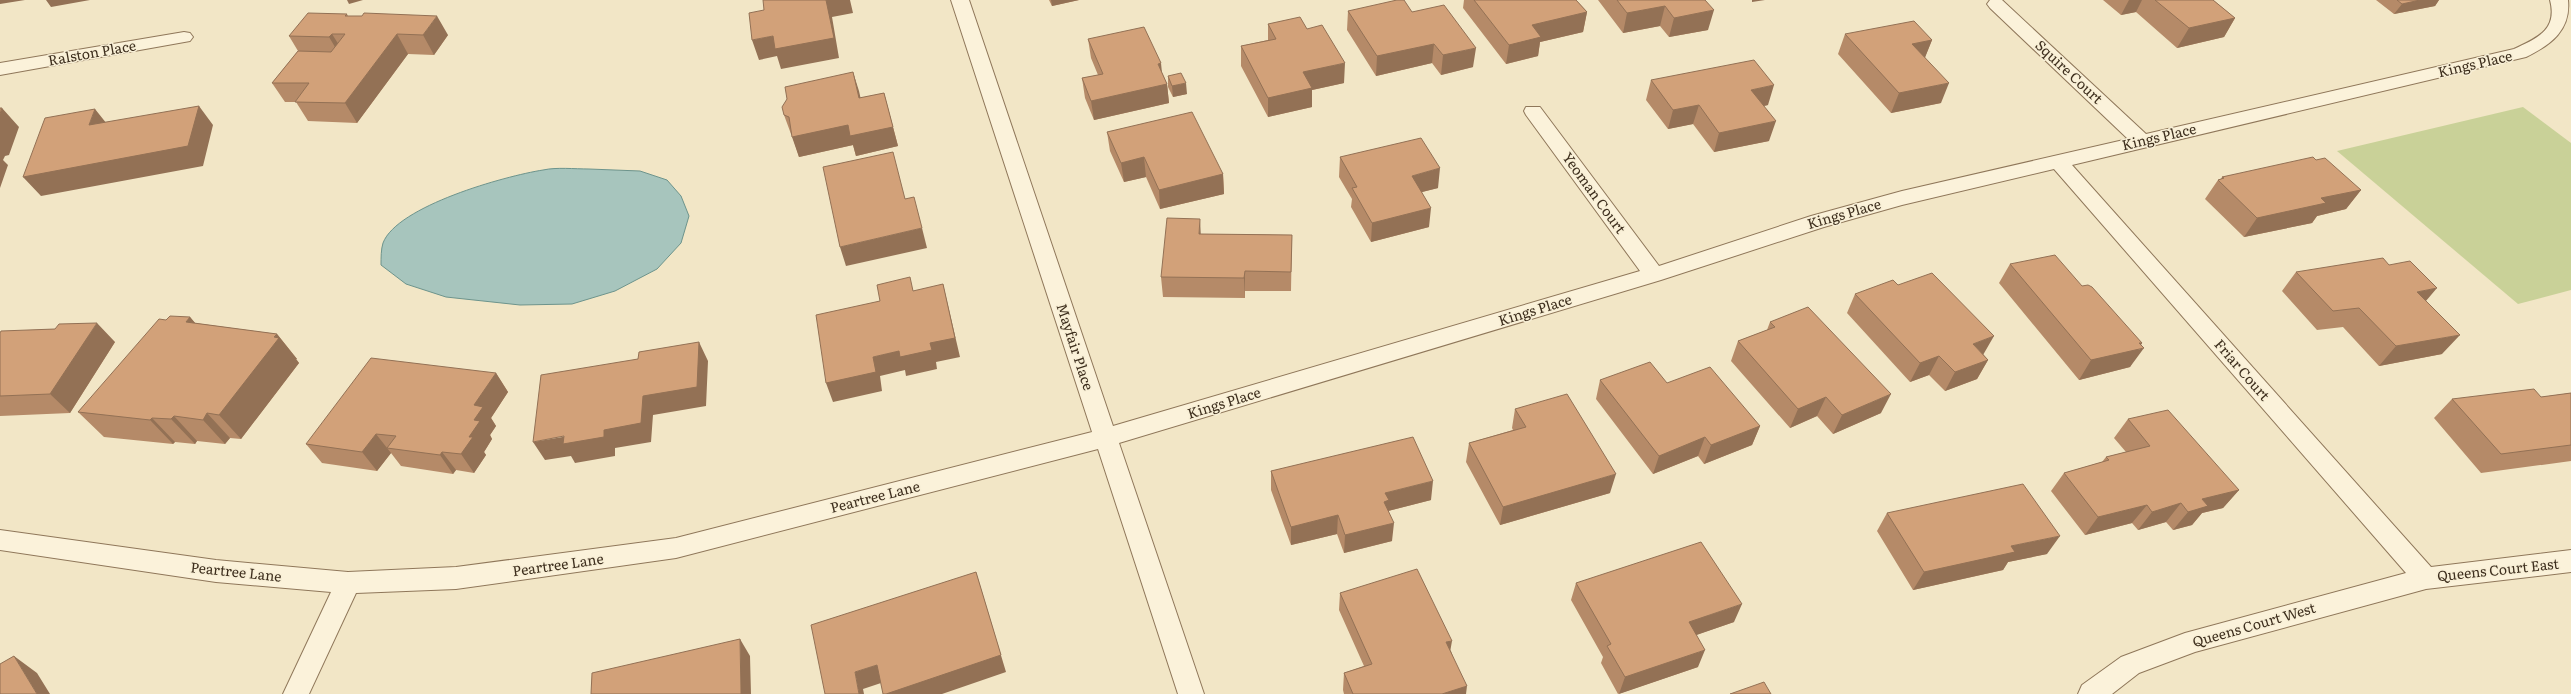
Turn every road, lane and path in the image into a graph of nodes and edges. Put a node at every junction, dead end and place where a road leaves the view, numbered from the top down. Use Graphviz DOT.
graph roads {
  1 [pos="960,0"];
  2 [pos="2559,0"];
  3 [pos="1996,4"];
  4 [pos="184,36"];
  5 [pos="0,69"];
  6 [pos="1533,111"];
  7 [pos="2142,141"];
  8 [pos="2059,162"];
  9 [pos="1654,275"];
  10 [pos="1105,438"];
  11 [pos="0,540"];
  12 [pos="2571,562"];
  13 [pos="2426,578"];
  14 [pos="348,583"];
  15 [pos="296,694"];
  16 [pos="1191,694"];
  17 [pos="2091,694"];
  1 -- 10 [label="street, Mayfair Place"];
  2 -- 7 [label="street, Kings Place"];
  3 -- 7 [label="street, Squire Court"];
  4 -- 5 [label="street, Ralston Place"];
  6 -- 9 [label="street, Yeoman Court"];
  7 -- 8 [label="street, Kings Place"];
  8 -- 9 [label="street, Kings Place"];
  8 -- 13 [label="street, Friar Court"];
  9 -- 10 [label="street, Kings Place"];
  10 -- 14 [label="street, Peartree Lane"];
  10 -- 16 [label="street, Mayfair Place"];
  11 -- 14 [label="street, Peartree Lane"];
  12 -- 13 [label="street, Queens Court East"];
  13 -- 17 [label="street, Queens Court West"];
  14 -- 15 [label="street"];
}
